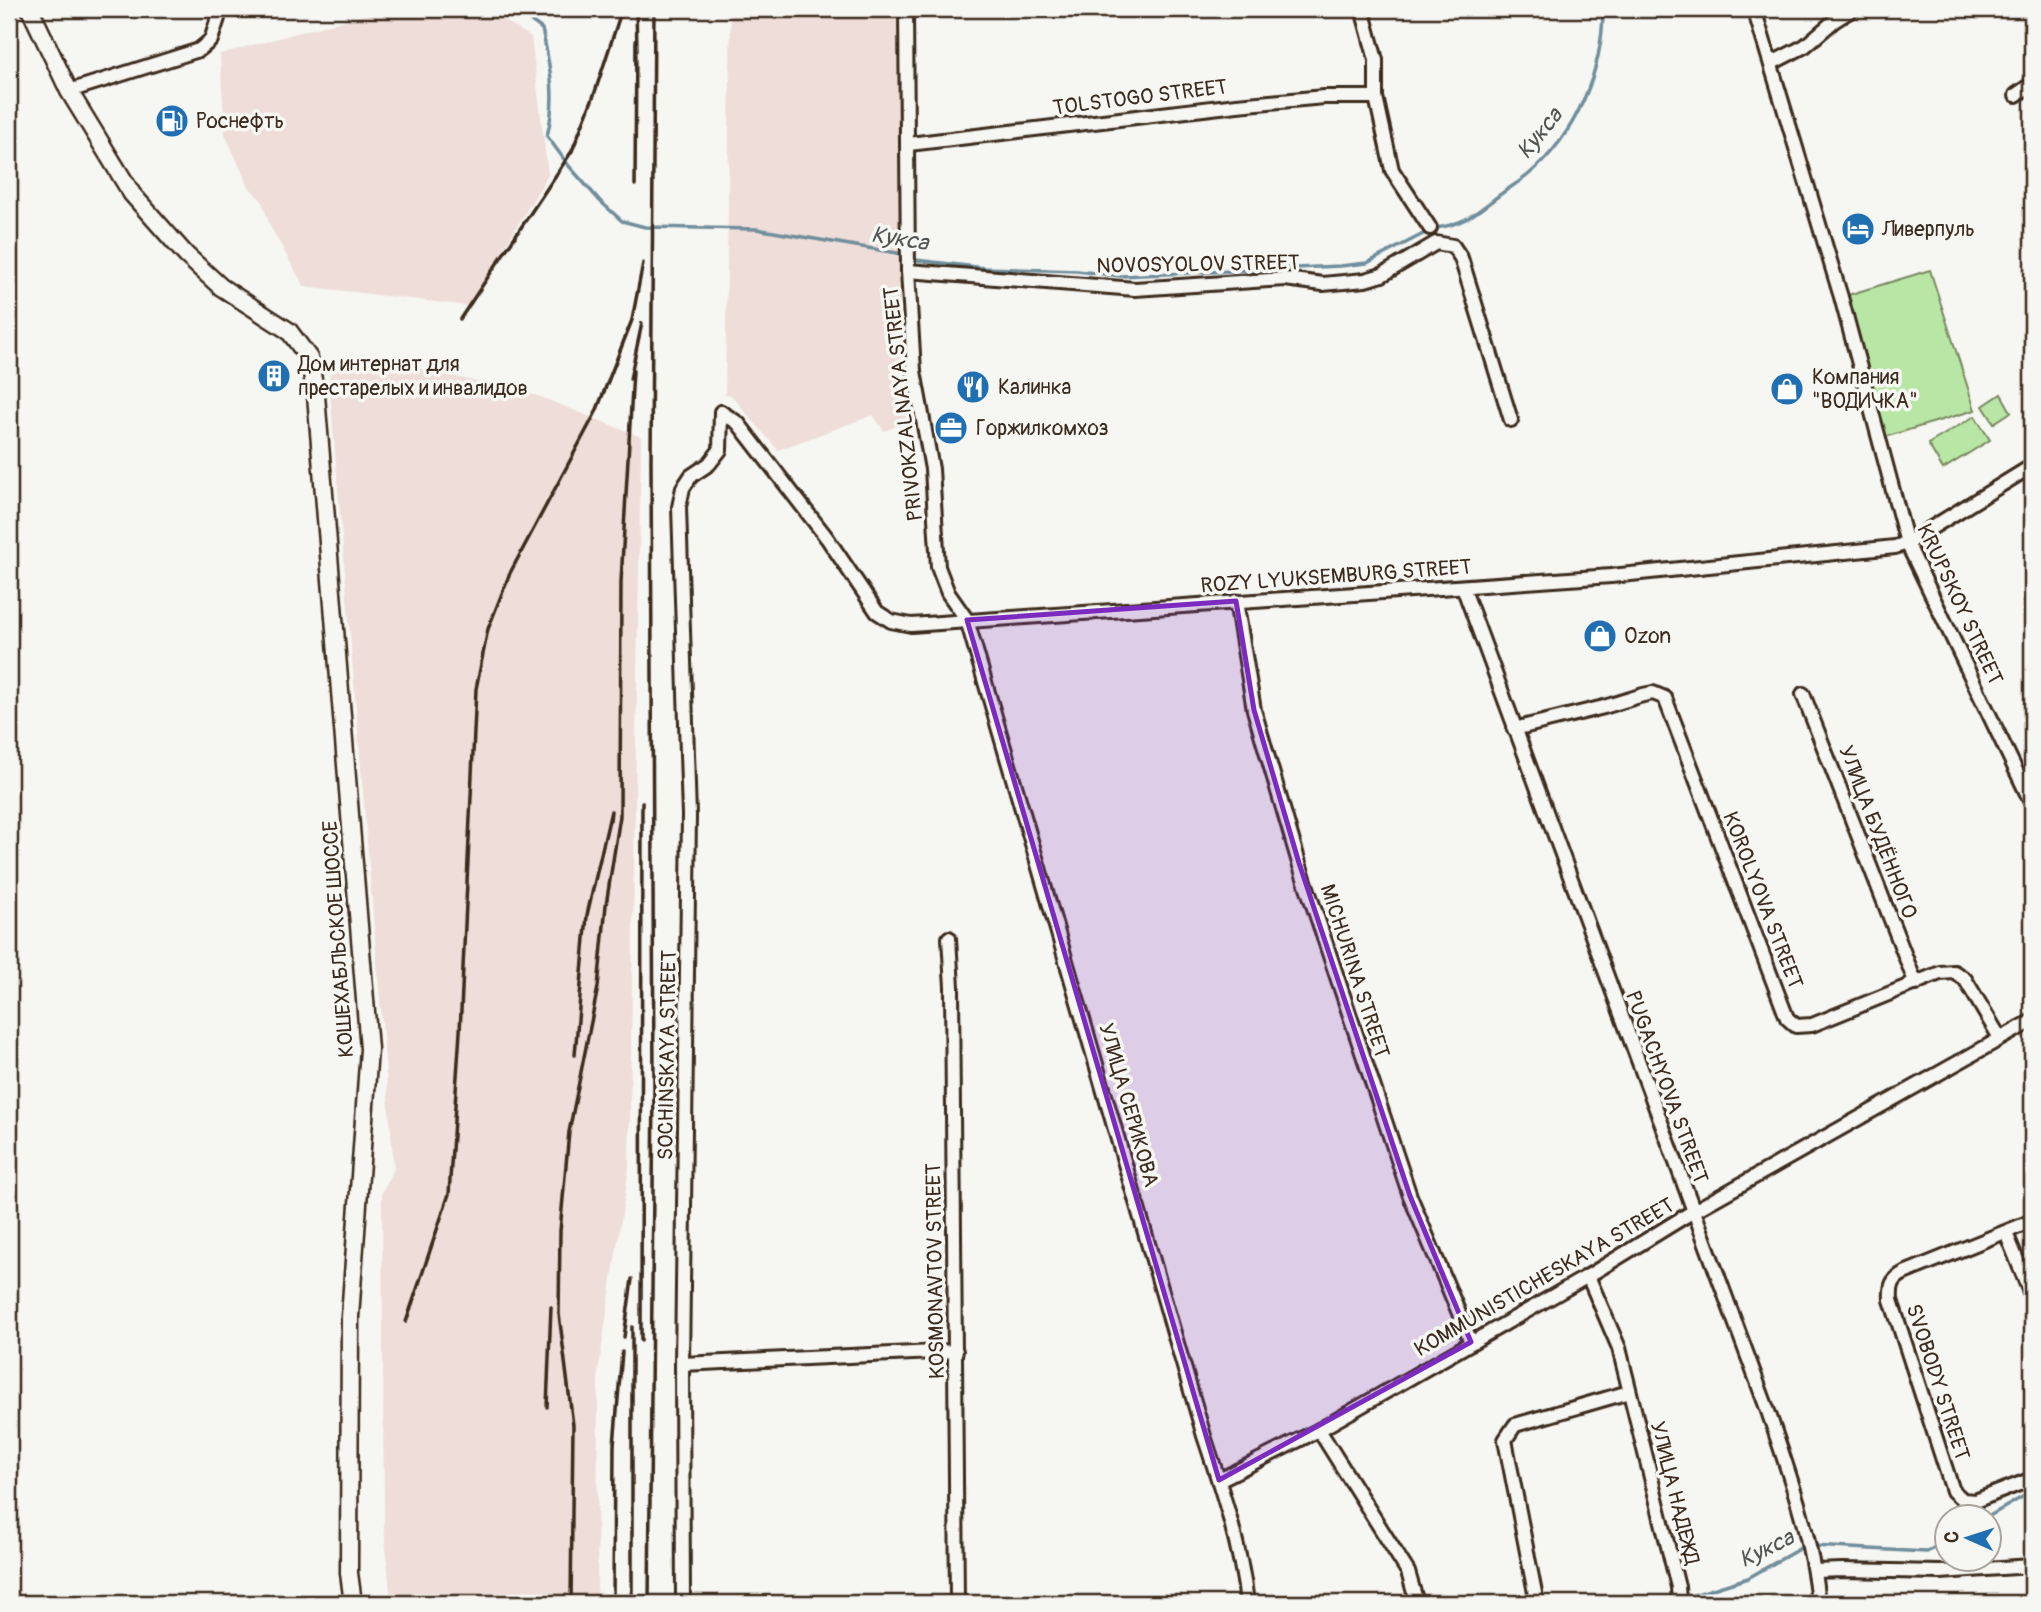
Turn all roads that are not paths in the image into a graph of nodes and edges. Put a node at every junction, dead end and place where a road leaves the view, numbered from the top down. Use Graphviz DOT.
graph roads {
  1 [pos="30,9"];
  2 [pos="221,9"];
  3 [pos="906,9"];
  4 [pos="1362,9"];
  5 [pos="1754,9"];
  6 [pos="1853,9"];
  7 [pos="1772,63"];
  8 [pos="2032,84"];
  9 [pos="69,91"];
  10 [pos="2016,95"];
  11 [pos="1376,97"];
  12 [pos="909,144"];
  13 [pos="1430,228"];
  14 [pos="909,262"];
  15 [pos="1511,420"];
  16 [pos="2032,466"];
  17 [pos="679,507"];
  18 [pos="1907,543"];
  19 [pos="1463,587"];
  20 [pos="1236,601"];
  21 [pos="967,620"];
  22 [pos="1803,694"];
  23 [pos="1514,729"];
  24 [pos="2032,804"];
  25 [pos="949,939"];
  26 [pos="1916,984"];
  27 [pos="2032,1021"];
  28 [pos="2000,1038"];
  29 [pos="1692,1212"];
  30 [pos="2032,1222"];
  31 [pos="2006,1233"];
  32 [pos="1588,1276"];
  33 [pos="2032,1297"];
  34 [pos="1472,1342"];
  35 [pos="956,1351"];
  36 [pos="682,1364"];
  37 [pos="1629,1392"];
  38 [pos="1319,1430"];
  39 [pos="2032,1479"];
  40 [pos="1219,1480"];
  41 [pos="2032,1566"];
  42 [pos="1815,1571"];
  43 [pos="353,1603"];
  44 [pos="683,1603"];
  45 [pos="957,1603"];
  46 [pos="1247,1603"];
  47 [pos="1417,1603"];
  48 [pos="1537,1603"];
  49 [pos="1676,1603"];
  50 [pos="1818,1603"];
  1 -- 9 [label="main road"];
  2 -- 9 [label="street"];
  3 -- 12 [label="street, PRIVOKZALNAYA STREET"];
  4 -- 11 [label="street"];
  5 -- 7 [label="street, KRUPSKOY STREET"];
  6 -- 7 [label="street"];
  7 -- 18 [label="street, KRUPSKOY STREET"];
  8 -- 10 [label="street"];
  9 -- 43 [label="main road, КОШЕХАБЛЬСКОЕ ШОССЕ"];
  11 -- 12 [label="street, TOLSTOGO STREET"];
  11 -- 13 [label="street"];
  12 -- 14 [label="street, PRIVOKZALNAYA STREET"];
  14 -- 15 [label="street, NOVOSYOLOV STREET"];
  14 -- 21 [label="street, PRIVOKZALNAYA STREET"];
  16 -- 18 [label="street, ROZY LYUKSEMBURG STREET"];
  17 -- 21 [label="street, ROZY LYUKSEMBURG STREET"];
  17 -- 36 [label="street, SOCHINSKAYA STREET"];
  18 -- 19 [label="street, ROZY LYUKSEMBURG STREET"];
  18 -- 24 [label="street, KRUPSKOY STREET"];
  19 -- 20 [label="street, ROZY LYUKSEMBURG STREET"];
  19 -- 23 [label="street, PUGACHYOVA STREET"];
  20 -- 21 [label="street, ROZY LYUKSEMBURG STREET"];
  20 -- 34 [label="street, MICHURINA STREET"];
  21 -- 40 [label="street, УЛИЦА СЕРИКОВА"];
  22 -- 26 [label="street, УЛИЦА БУДЁННОГО"];
  23 -- 26 [label="street, KOROLYOVA STREET"];
  23 -- 29 [label="street, PUGACHYOVA STREET"];
  25 -- 35 [label="street, KOSMONAVTOV STREET"];
  26 -- 28 [label="street, KOROLYOVA STREET"];
  27 -- 28 [label="street, KOMMUNISTICHESKAYA STREET"];
  28 -- 29 [label="street, KOMMUNISTICHESKAYA STREET"];
  29 -- 32 [label="street, KOMMUNISTICHESKAYA STREET"];
  29 -- 42 [label="street, PUGACHYOVA STREET"];
  30 -- 31 [label="street, SVOBODY STREET"];
  31 -- 33 [label="street"];
  31 -- 39 [label="street, SVOBODY STREET"];
  32 -- 34 [label="street, KOMMUNISTICHESKAYA STREET"];
  32 -- 37 [label="street, УЛИЦА НАДЕЖД"];
  34 -- 38 [label="street, KOMMUNISTICHESKAYA STREET"];
  35 -- 36 [label="street"];
  35 -- 45 [label="street, KOSMONAVTOV STREET"];
  36 -- 44 [label="street, SOCHINSKAYA STREET"];
  37 -- 48 [label="street"];
  37 -- 49 [label="street, УЛИЦА НАДЕЖД"];
  38 -- 40 [label="street, KOMMUNISTICHESKAYA STREET"];
  38 -- 47 [label="street"];
  40 -- 46 [label="street, УЛИЦА СЕРИКОВА"];
  41 -- 42 [label="street"];
  42 -- 50 [label="street, PUGACHYOVA STREET"];
}
